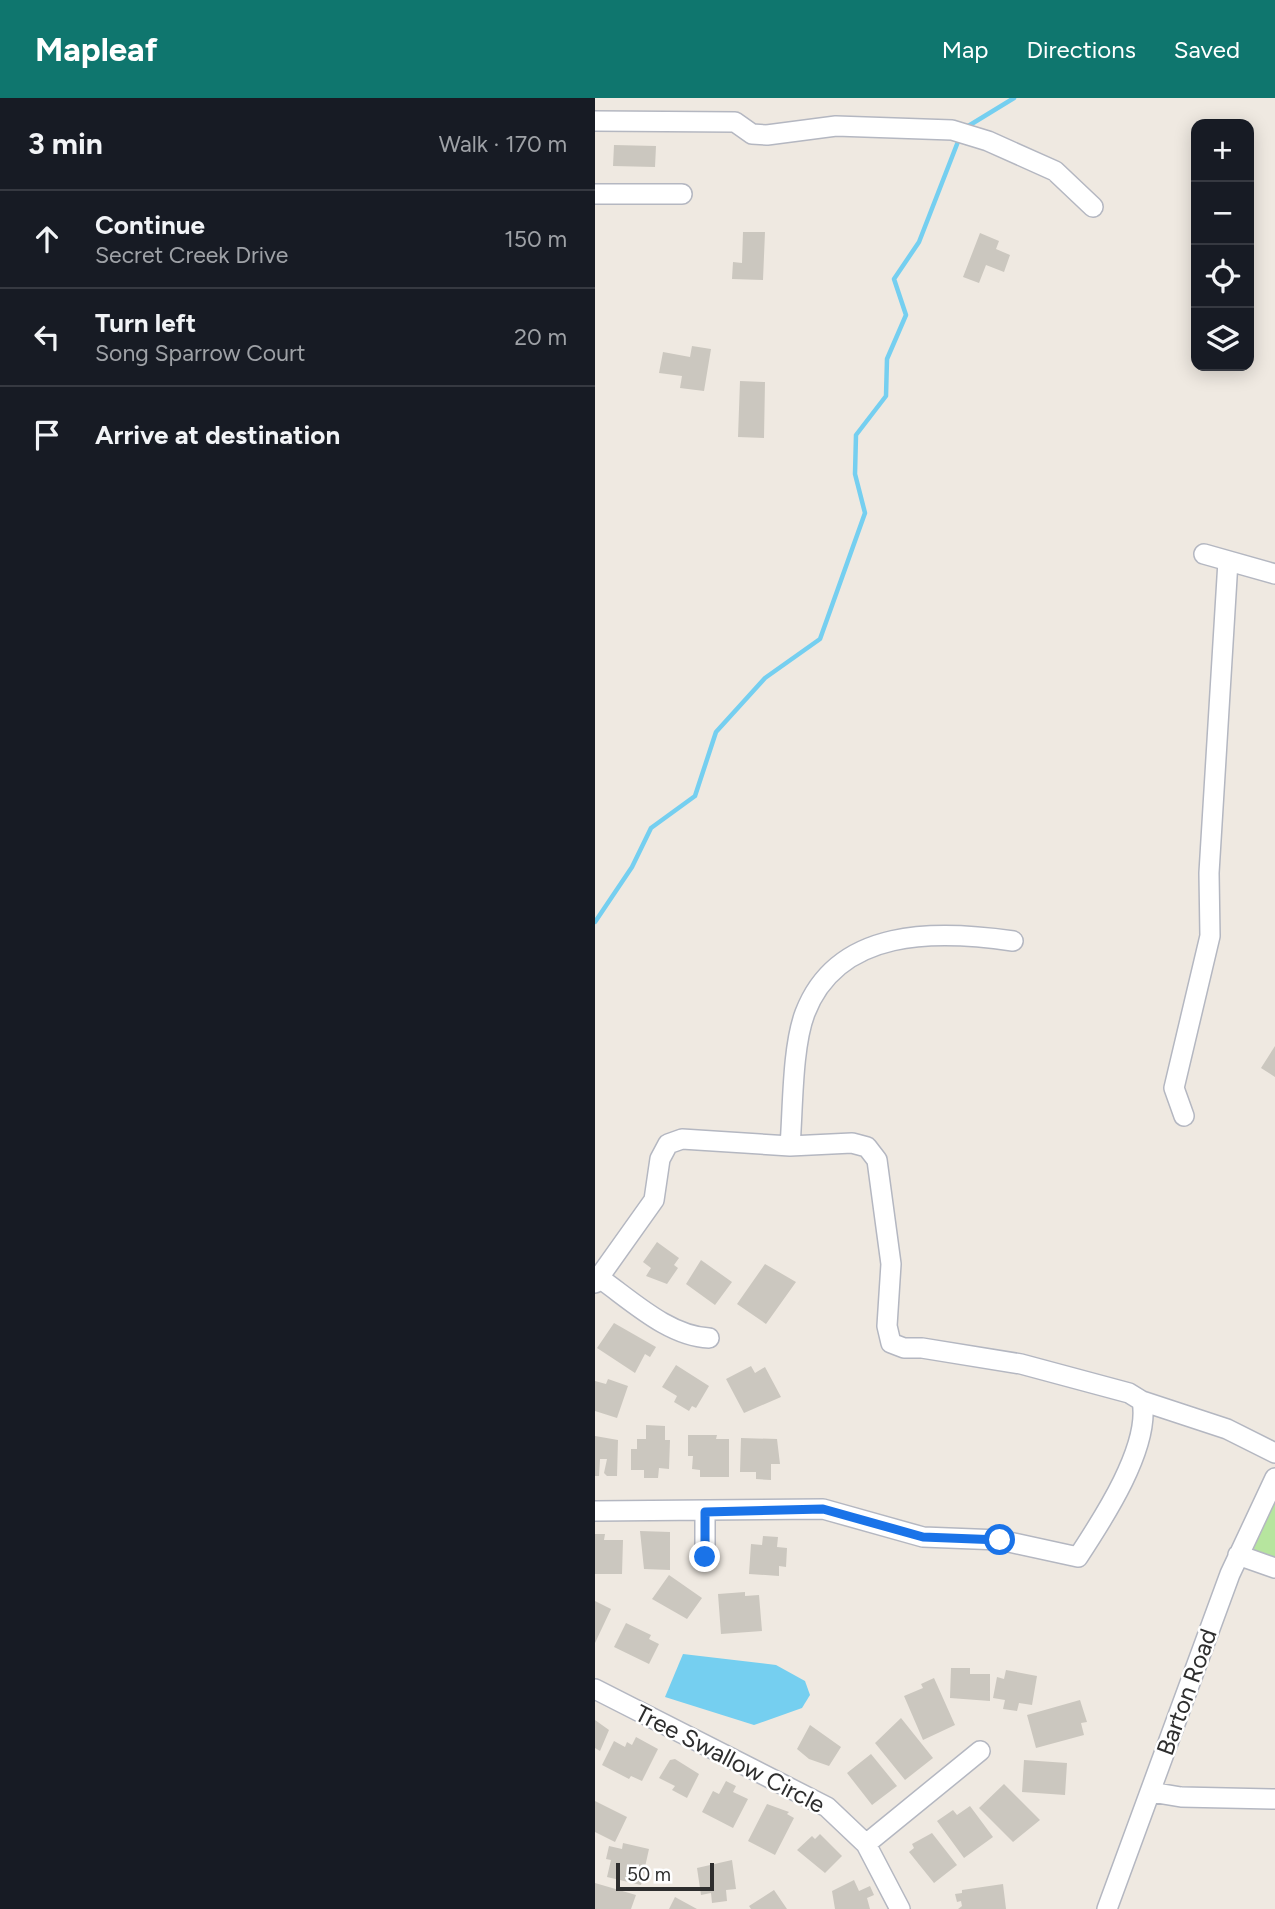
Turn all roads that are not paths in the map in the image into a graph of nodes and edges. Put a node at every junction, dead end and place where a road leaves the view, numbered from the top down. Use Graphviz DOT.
graph roads {
  1 [pos="595,121"];
  2 [pos="595,194"];
  3 [pos="682,194"];
  4 [pos="1093,206"];
  5 [pos="1204,554"];
  6 [pos="1228,561"];
  7 [pos="1275,573"];
  8 [pos="1013,941"];
  9 [pos="1184,1116"];
  10 [pos="790,1146"];
  11 [pos="597,1280"];
  12 [pos="709,1338"];
  13 [pos="1142,1401"];
  14 [pos="1275,1453"];
  15 [pos="1275,1478"];
  16 [pos="595,1511"];
  17 [pos="705,1512"];
  18 [pos="1238,1555"];
  19 [pos="705,1557"];
  20 [pos="1275,1568"];
  21 [pos="595,1689"];
  22 [pos="980,1751"];
  23 [pos="1151,1792"];
  24 [pos="1275,1798"];
  25 [pos="866,1844"];
  26 [pos="900,1909"];
  27 [pos="1107,1909"];
  1 -- 4 [label="street"];
  2 -- 3 [label="street"];
  5 -- 6 [label="street"];
  6 -- 7 [label="street"];
  6 -- 9 [label="street"];
  8 -- 10 [label="street"];
  10 -- 11 [label="street"];
  10 -- 13 [label="street"];
  11 -- 12 [label="street"];
  13 -- 14 [label="street"];
  13 -- 17 [label="street"];
  15 -- 18 [label="street, Barton Road"];
  16 -- 17 [label="street"];
  17 -- 19 [label="street"];
  18 -- 20 [label="street"];
  18 -- 23 [label="street, Barton Road"];
  21 -- 25 [label="street, Tree Swallow Circle"];
  22 -- 25 [label="street"];
  23 -- 24 [label="street"];
  23 -- 27 [label="street, Barton Road"];
  25 -- 26 [label="street, Tree Swallow Circle"];
}
